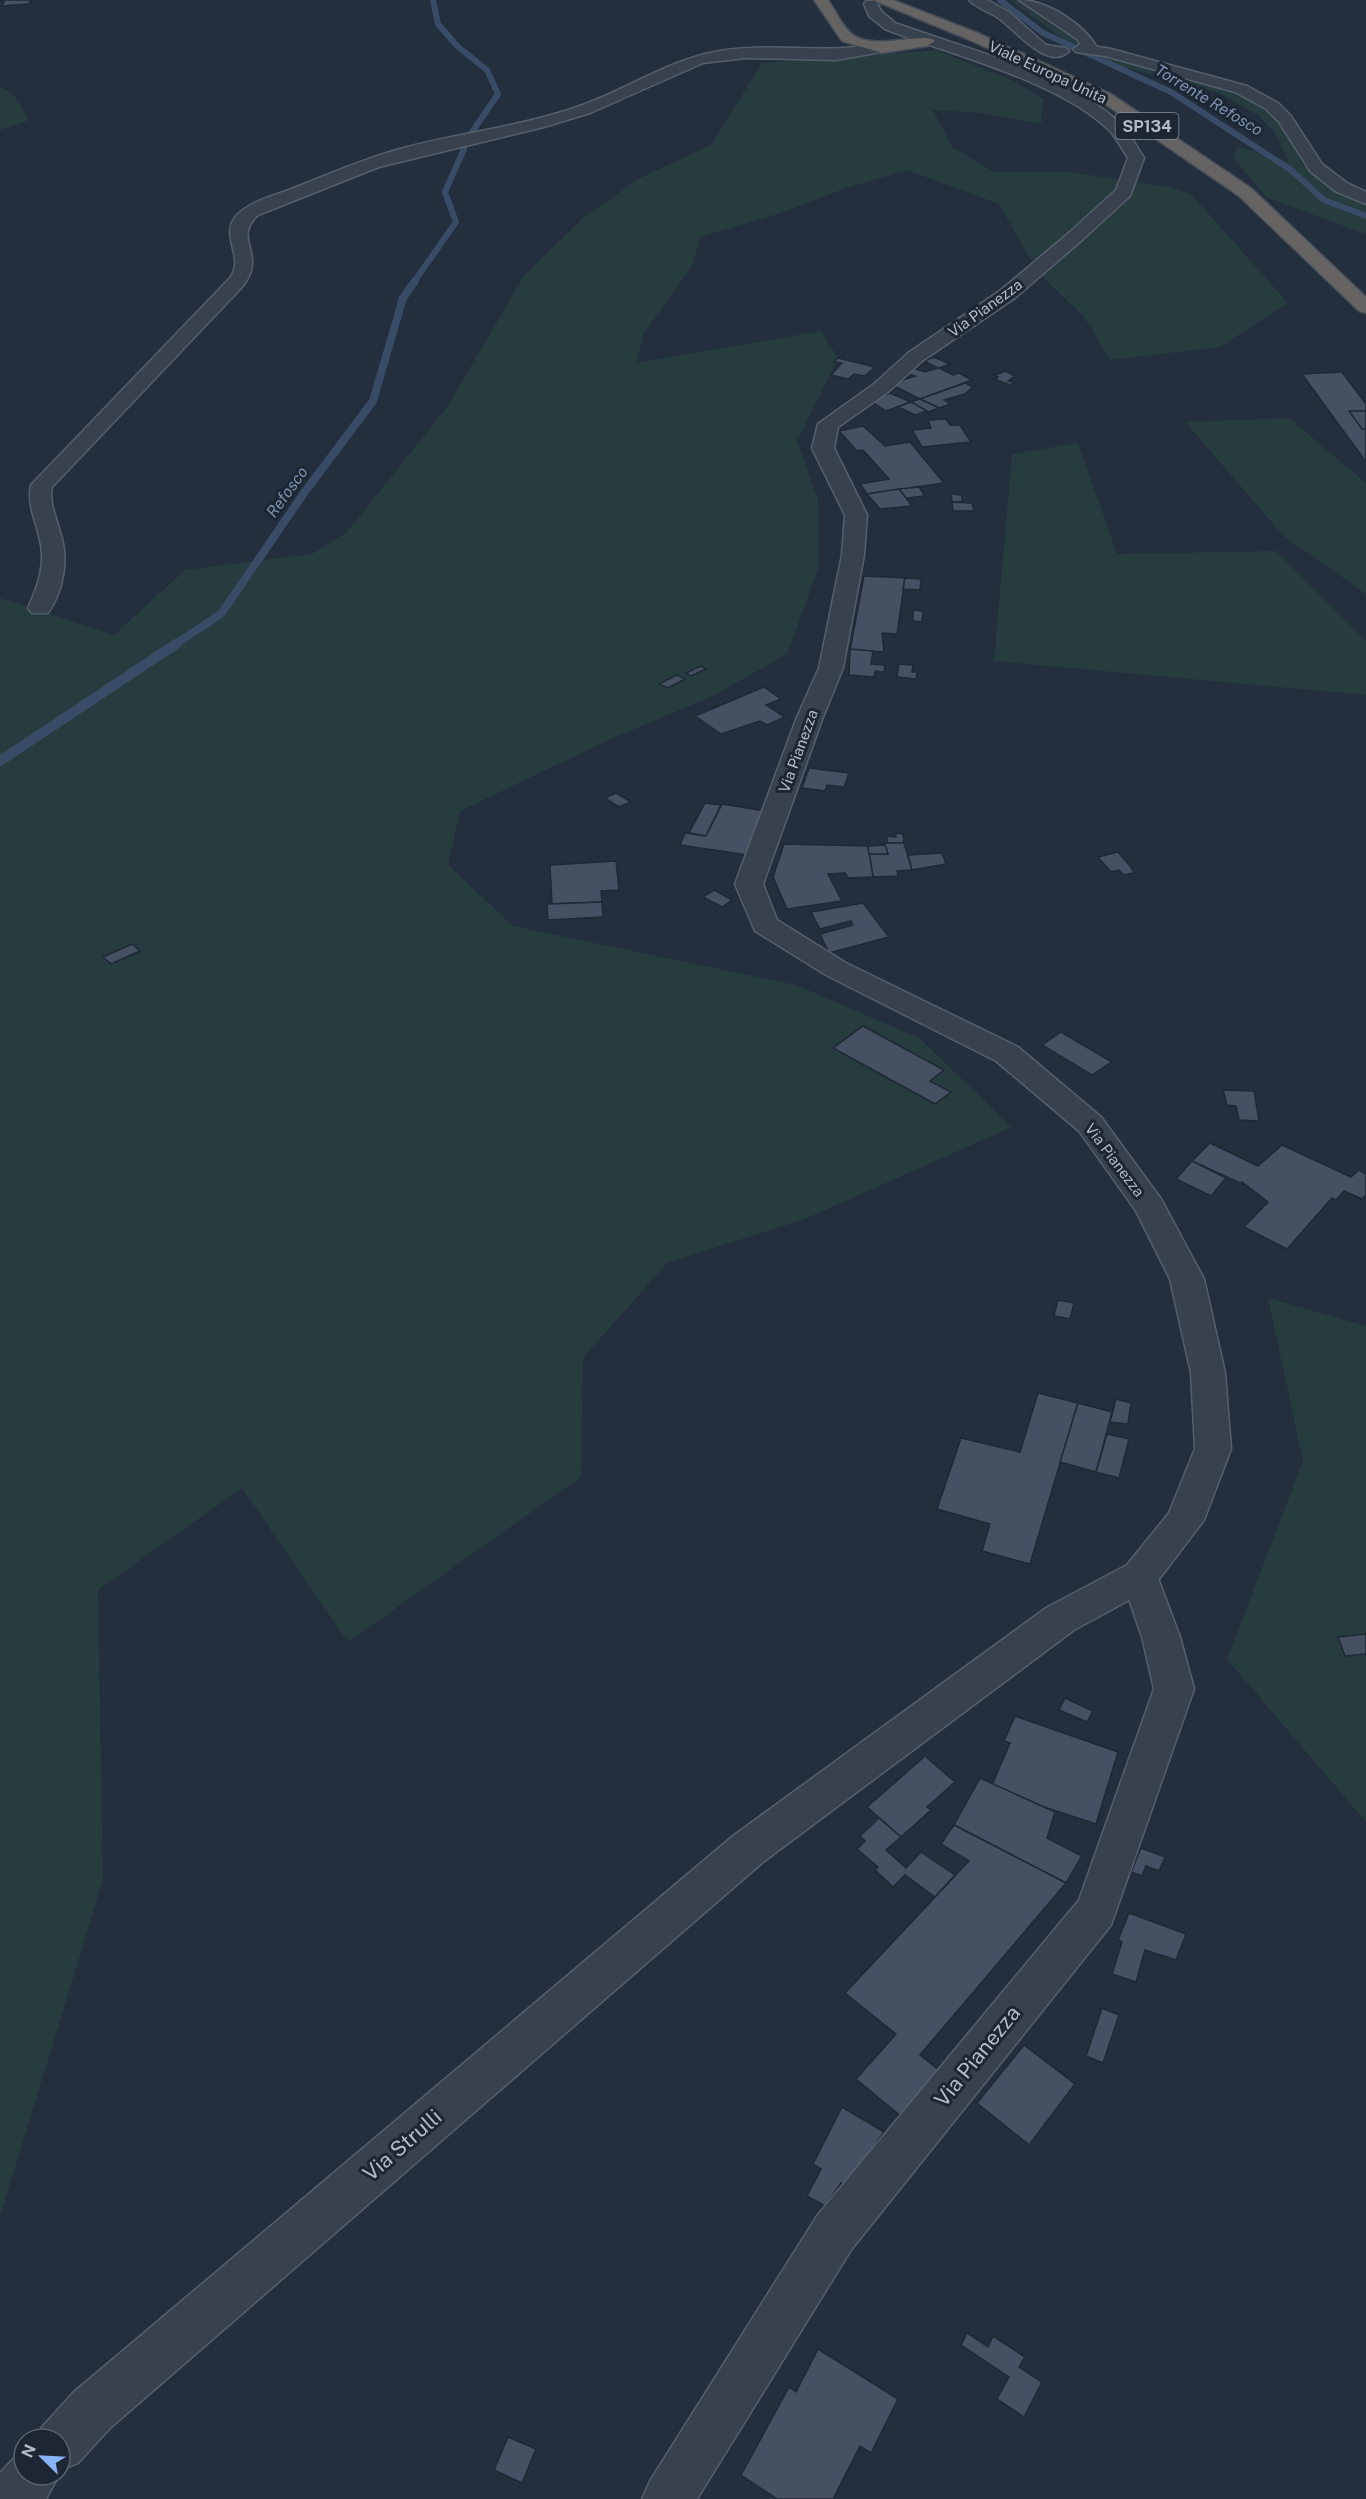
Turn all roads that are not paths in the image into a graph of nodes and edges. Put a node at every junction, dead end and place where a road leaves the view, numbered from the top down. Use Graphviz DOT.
graph roads {
  1 [pos="821,0"];
  2 [pos="976,0"];
  3 [pos="1026,0"];
  4 [pos="880,2"];
  5 [pos="927,41"];
  6 [pos="882,48"];
  7 [pos="1086,49"];
  8 [pos="1366,199"];
  9 [pos="1366,307"];
  10 [pos="40,608"];
  11 [pos="1140,1576"];
  12 [pos="748,1849"];
  13 [pos="72,2432"];
  14 [pos="22,2487"];
  15 [pos="10,2499"];
  16 [pos="668,2499"];
  1 -- 6 [label="highway"];
  2 -- 7 [label="street"];
  3 -- 7 [label="street"];
  4 -- 5 [label="street, Via Pianezza"];
  4 -- 9 [label="highway, Viale Europa Unita / SP134"];
  5 -- 6 [label="highway"];
  5 -- 11 [label="street, Via Pianezza"];
  6 -- 10 [label="street"];
  7 -- 8 [label="street"];
  11 -- 12 [label="street, Via Pianezza"];
  11 -- 16 [label="street, Via Pianezza"];
  12 -- 13 [label="street, Via Strulli"];
  14 -- 15 [label="street"];
}
